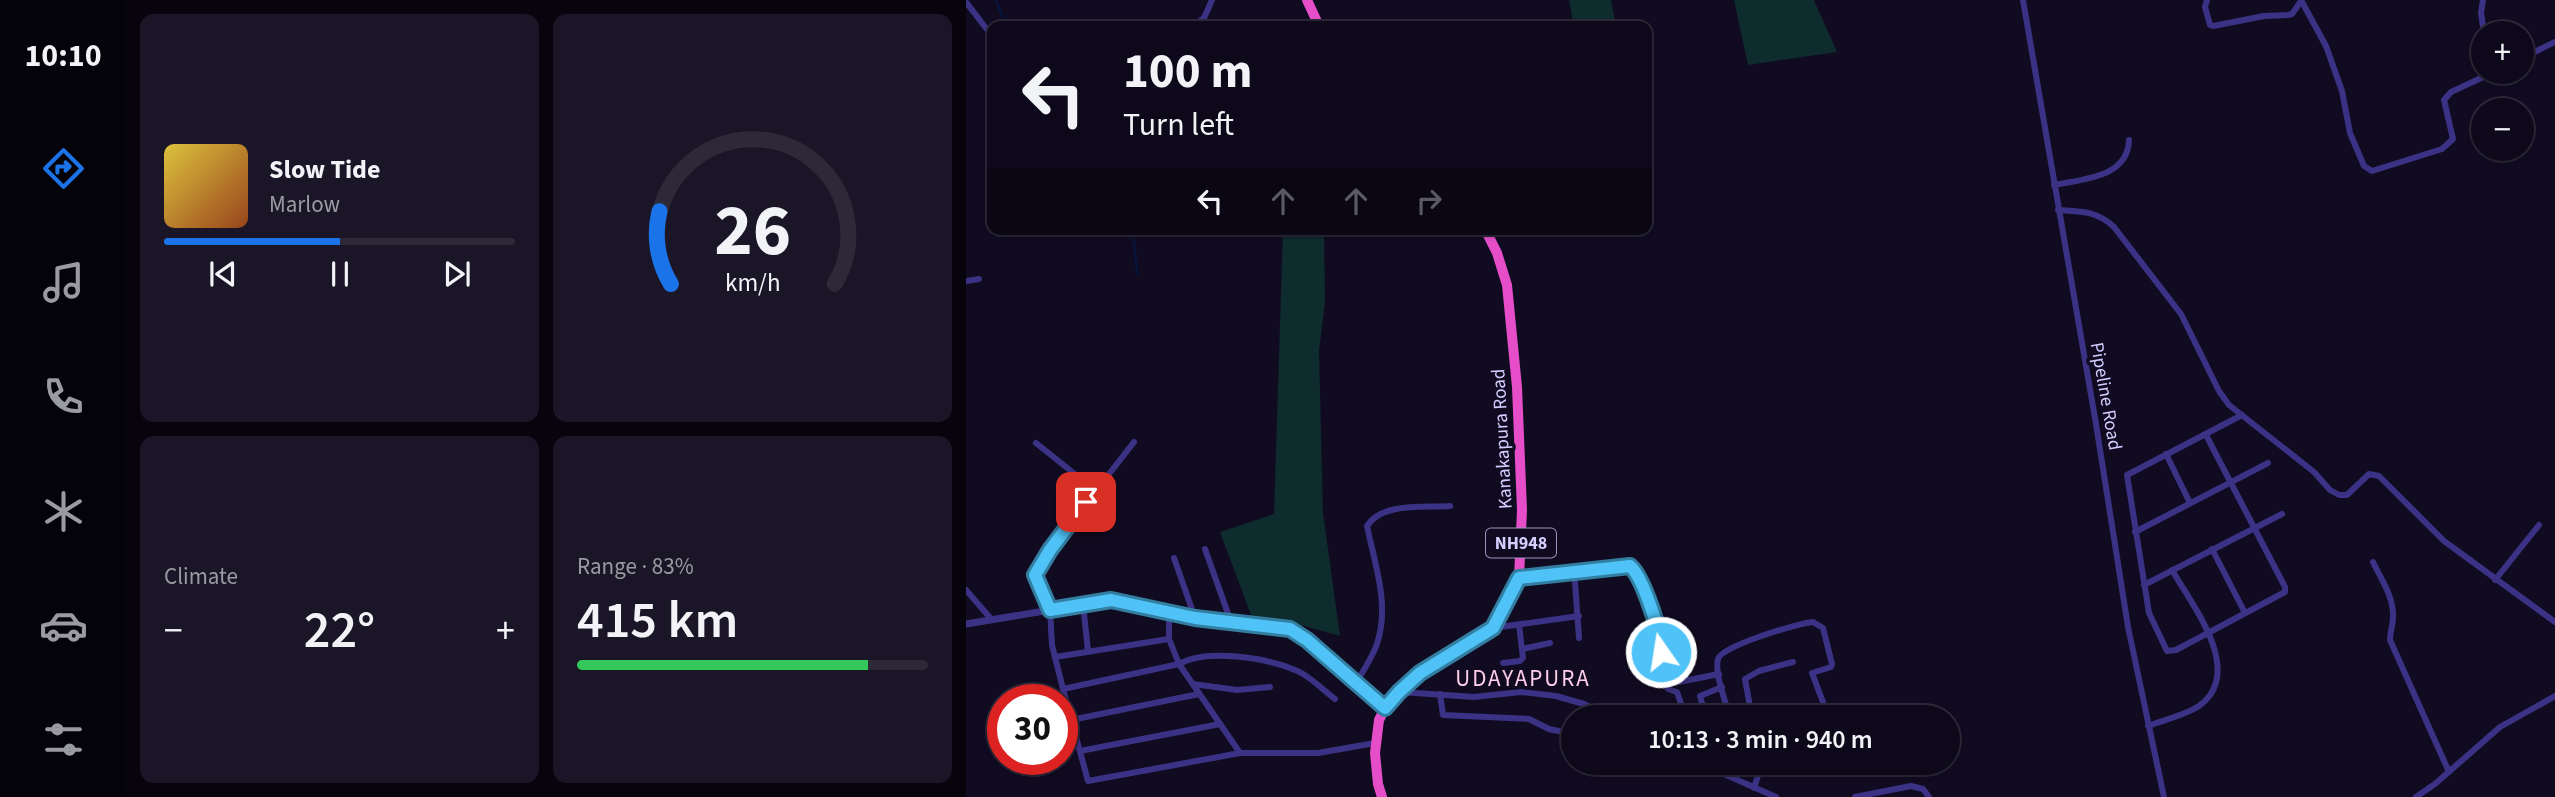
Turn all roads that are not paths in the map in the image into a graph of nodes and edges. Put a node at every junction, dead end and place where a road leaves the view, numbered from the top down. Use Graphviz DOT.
graph roads {
  1 [pos="1212,0"];
  2 [pos="1307,0"];
  3 [pos="2023,0"];
  4 [pos="2207,0"];
  5 [pos="2301,0"];
  6 [pos="2483,0"];
  7 [pos="966,2"];
  8 [pos="1200,21"];
  9 [pos="1317,21"];
  10 [pos="2482,21"];
  11 [pos="987,29"];
  12 [pos="2555,42"];
  13 [pos="2534,52"];
  14 [pos="2471,82"];
  15 [pos="2129,140"];
  16 [pos="2054,185"];
  17 [pos="2058,210"];
  18 [pos="1488,235"];
  19 [pos="979,279"];
  20 [pos="966,281"];
  21 [pos="2242,415"];
  22 [pos="2206,435"];
  23 [pos="1134,442"];
  24 [pos="1035,443"];
  25 [pos="2166,454"];
  26 [pos="2268,463"];
  27 [pos="2230,482"];
  28 [pos="1096,491"];
  29 [pos="2190,503"];
  30 [pos="1450,506"];
  31 [pos="2282,514"];
  32 [pos="2539,525"];
  33 [pos="2254,527"];
  34 [pos="2135,532"];
  35 [pos="1205,549"];
  36 [pos="2212,549"];
  37 [pos="1174,558"];
  38 [pos="2373,562"];
  39 [pos="2172,570"];
  40 [pos="1519,578"];
  41 [pos="2495,580"];
  42 [pos="1575,582"];
  43 [pos="2144,585"];
  44 [pos="966,590"];
  45 [pos="1083,604"];
  46 [pos="1050,610"];
  47 [pos="1169,613"];
  48 [pos="2245,613"];
  49 [pos="1578,616"];
  50 [pos="1195,618"];
  51 [pos="992,620"];
  52 [pos="1231,622"];
  53 [pos="2555,622"];
  54 [pos="966,624"];
  55 [pos="1519,625"];
  56 [pos="1493,628"];
  57 [pos="2208,633"];
  58 [pos="1578,638"];
  59 [pos="1170,639"];
  60 [pos="1550,643"];
  61 [pos="1661,648"];
  62 [pos="1522,649"];
  63 [pos="1088,651"];
  64 [pos="1055,657"];
  65 [pos="1793,662"];
  66 [pos="1503,663"];
  67 [pos="1179,664"];
  68 [pos="1719,674"];
  69 [pos="1356,683"];
  70 [pos="1062,684"];
  71 [pos="1192,684"];
  72 [pos="1078,686"];
  73 [pos="1269,687"];
  74 [pos="1722,687"];
  75 [pos="1399,692"];
  76 [pos="1199,694"];
  77 [pos="1440,694"];
  78 [pos="2555,696"];
  79 [pos="1335,699"];
  80 [pos="1586,705"];
  81 [pos="1682,705"];
  82 [pos="1702,705"];
  83 [pos="1727,705"];
  84 [pos="1750,705"];
  85 [pos="1824,705"];
  86 [pos="1385,708"];
  87 [pos="1078,719"];
  88 [pos="1220,723"];
  89 [pos="2148,726"];
  90 [pos="1561,732"];
  91 [pos="1375,743"];
  92 [pos="1078,744"];
  93 [pos="1080,751"];
  94 [pos="1240,754"];
  95 [pos="2449,772"];
  96 [pos="1727,775"];
  97 [pos="1737,775"];
  98 [pos="1758,775"];
  99 [pos="1736,779"];
  100 [pos="1754,788"];
  101 [pos="1382,797"];
  102 [pos="1776,797"];
  103 [pos="1855,797"];
  104 [pos="1929,797"];
  105 [pos="2164,797"];
  106 [pos="2416,797"];
  1 -- 8 [label="street"];
  2 -- 9 [label="highway"];
  3 -- 16 [label="street, Pipeline Road"];
  4 -- 5 [label="street"];
  5 -- 14 [label="street"];
  6 -- 10 [label="street"];
  7 -- 11 [label="street"];
  12 -- 13 [label="street"];
  15 -- 16 [label="street"];
  16 -- 17 [label="street, Pipeline Road"];
  17 -- 21 [label="street"];
  17 -- 89 [label="street, Pipeline Road"];
  18 -- 40 [label="highway, Kanakapura Road / NH948"];
  19 -- 20 [label="street"];
  21 -- 22 [label="street"];
  21 -- 41 [label="street"];
  22 -- 25 [label="street"];
  22 -- 27 [label="street"];
  23 -- 28 [label="street"];
  24 -- 28 [label="street"];
  25 -- 29 [label="street"];
  25 -- 34 [label="street"];
  26 -- 27 [label="street"];
  27 -- 29 [label="street"];
  27 -- 33 [label="street"];
  28 -- 46 [label="street"];
  29 -- 34 [label="street"];
  30 -- 69 [label="street"];
  31 -- 33 [label="street"];
  32 -- 41 [label="street"];
  33 -- 36 [label="street"];
  33 -- 48 [label="street"];
  34 -- 43 [label="street"];
  35 -- 52 [label="street"];
  36 -- 39 [label="street"];
  36 -- 48 [label="street"];
  37 -- 50 [label="street"];
  38 -- 95 [label="street"];
  39 -- 43 [label="street"];
  39 -- 57 [label="street"];
  40 -- 56 [label="highway, Kanakapura Road / NH948"];
  40 -- 61 [label="street"];
  41 -- 53 [label="street"];
  42 -- 49 [label="street"];
  43 -- 57 [label="street"];
  44 -- 51 [label="street"];
  45 -- 46 [label="street"];
  45 -- 47 [label="street"];
  45 -- 63 [label="street"];
  46 -- 51 [label="street"];
  46 -- 64 [label="street"];
  47 -- 50 [label="street"];
  47 -- 59 [label="street"];
  48 -- 57 [label="street"];
  49 -- 55 [label="street"];
  49 -- 58 [label="street"];
  50 -- 52 [label="street"];
  51 -- 54 [label="street"];
  52 -- 69 [label="street"];
  55 -- 56 [label="street"];
  55 -- 62 [label="street"];
  56 -- 75 [label="highway"];
  57 -- 89 [label="street"];
  59 -- 63 [label="street"];
  59 -- 67 [label="street"];
  60 -- 62 [label="street"];
  61 -- 68 [label="street"];
  61 -- 81 [label="street"];
  62 -- 66 [label="street"];
  63 -- 64 [label="street"];
  64 -- 70 [label="street"];
  65 -- 84 [label="street"];
  67 -- 71 [label="street"];
  67 -- 72 [label="street"];
  67 -- 79 [label="street"];
  68 -- 74 [label="street"];
  68 -- 85 [label="street"];
  69 -- 86 [label="street"];
  71 -- 73 [label="street"];
  71 -- 76 [label="street"];
  74 -- 82 [label="street"];
  74 -- 83 [label="street"];
  75 -- 77 [label="street"];
  75 -- 86 [label="highway"];
  76 -- 87 [label="street"];
  76 -- 88 [label="street"];
  77 -- 80 [label="street"];
  77 -- 90 [label="street"];
  78 -- 95 [label="street"];
  86 -- 91 [label="highway"];
  88 -- 93 [label="street"];
  88 -- 94 [label="street"];
  89 -- 105 [label="street, Pipeline Road"];
  91 -- 94 [label="street"];
  91 -- 101 [label="highway"];
  92 -- 93 [label="street"];
  93 -- 94 [label="street"];
  95 -- 106 [label="street"];
  96 -- 99 [label="street"];
  97 -- 99 [label="street"];
  98 -- 100 [label="street"];
  99 -- 100 [label="street"];
  100 -- 102 [label="street"];
  103 -- 104 [label="street"];
}
